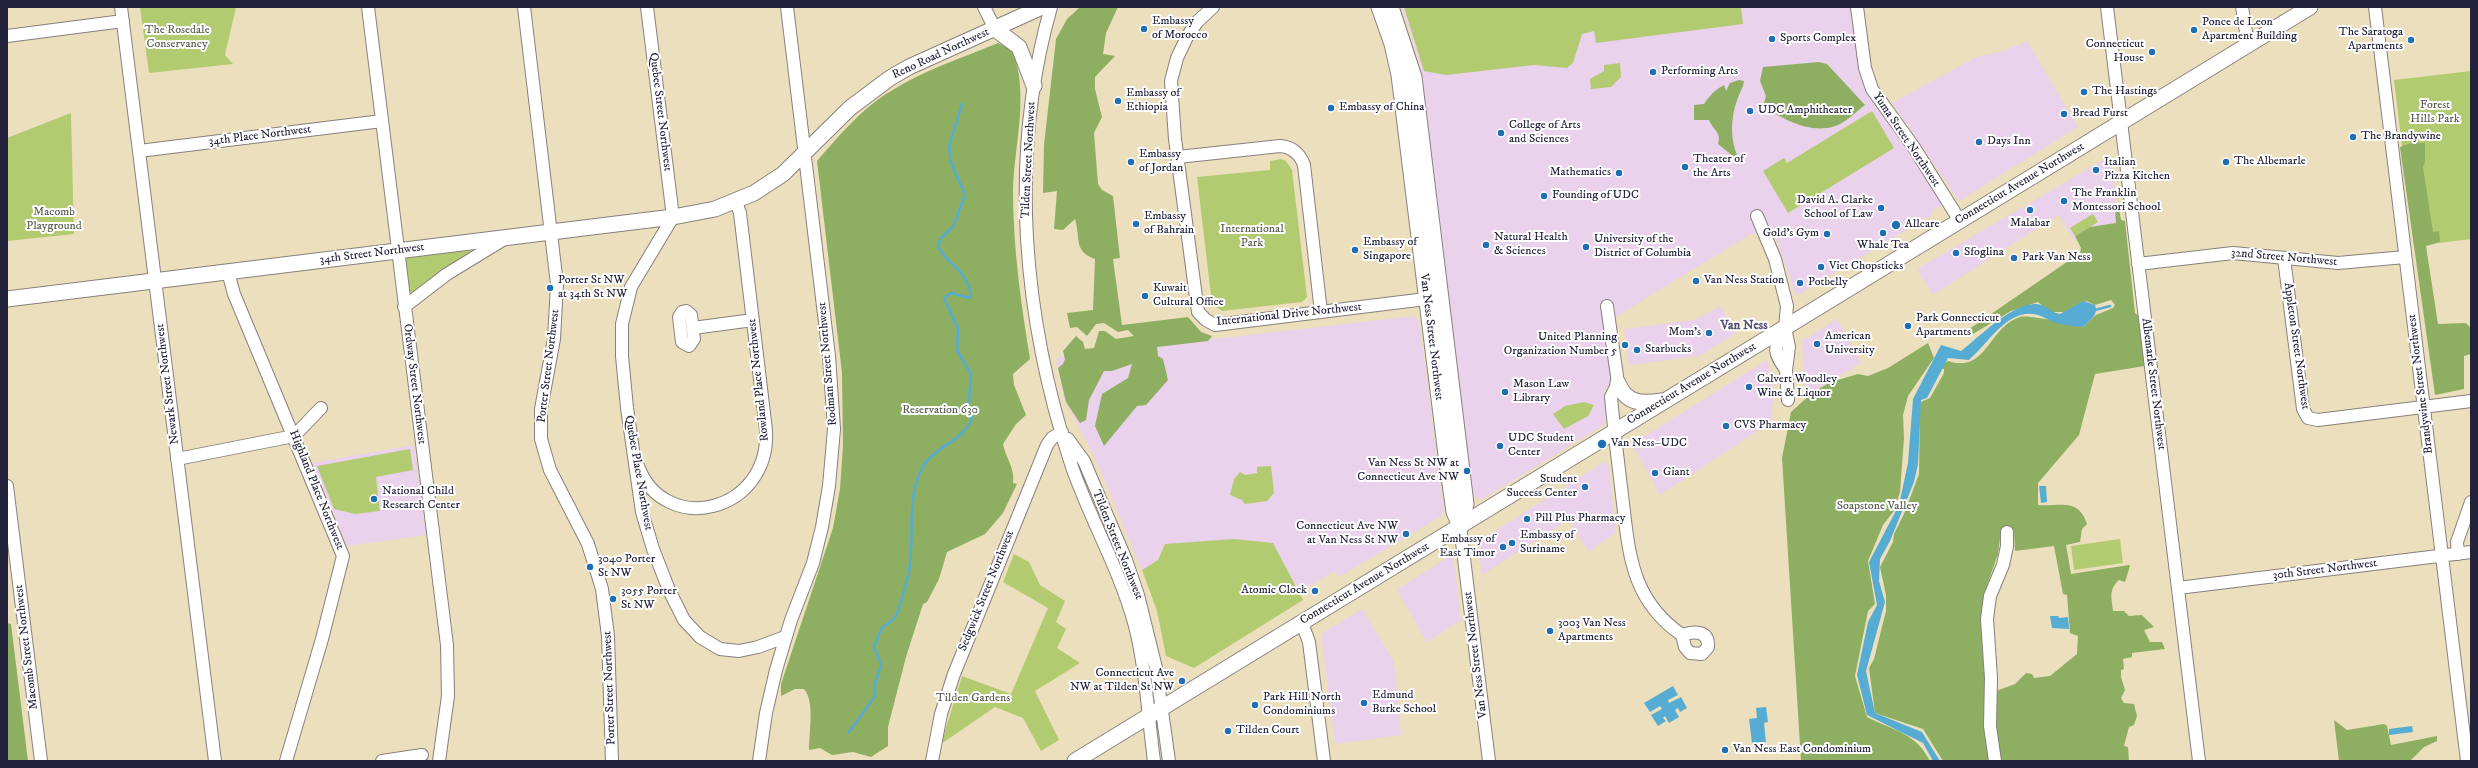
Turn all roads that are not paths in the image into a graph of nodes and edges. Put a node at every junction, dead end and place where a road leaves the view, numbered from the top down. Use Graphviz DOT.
graph roads {
  1 [pos="121,7"];
  2 [pos="368,7"];
  3 [pos="524,7"];
  4 [pos="647,7"];
  5 [pos="787,7"];
  6 [pos="984,7"];
  7 [pos="1042,7"];
  8 [pos="1051,7"];
  9 [pos="1213,7"];
  10 [pos="1379,7"];
  11 [pos="1391,7"];
  12 [pos="1858,7"];
  13 [pos="2107,7"];
  14 [pos="2242,7"];
  15 [pos="2310,7"];
  16 [pos="2375,7"];
  17 [pos="123,21"];
  18 [pos="995,29"];
  19 [pos="7,36"];
  20 [pos="2248,45"];
  21 [pos="1034,86"];
  22 [pos="382,121"];
  23 [pos="2121,122"];
  24 [pos="139,151"];
  25 [pos="805,153"];
  26 [pos="1178,157"];
  27 [pos="736,202"];
  28 [pos="1757,216"];
  29 [pos="673,217"];
  30 [pos="1960,221"];
  31 [pos="552,232"];
  32 [pos="506,238"];
  33 [pos="398,251"];
  34 [pos="2405,257"];
  35 [pos="2284,258"];
  36 [pos="2138,264"];
  37 [pos="228,272"];
  38 [pos="156,280"];
  39 [pos="1433,298"];
  40 [pos="7,299"];
  41 [pos="1607,306"];
  42 [pos="404,307"];
  43 [pos="1321,312"];
  44 [pos="753,320"];
  45 [pos="693,328"];
  46 [pos="1785,328"];
  47 [pos="1618,383"];
  48 [pos="1788,400"];
  49 [pos="1665,401"];
  50 [pos="2471,401"];
  51 [pos="2424,407"];
  52 [pos="321,408"];
  53 [pos="1062,432"];
  54 [pos="1614,432"];
  55 [pos="294,436"];
  56 [pos="177,459"];
  57 [pos="636,459"];
  58 [pos="7,486"];
  59 [pos="2471,502"];
  60 [pos="1460,526"];
  61 [pos="2006,532"];
  62 [pos="2471,552"];
  63 [pos="2458,554"];
  64 [pos="2442,556"];
  65 [pos="1133,578"];
  66 [pos="1121,583"];
  67 [pos="2178,588"];
  68 [pos="1302,623"];
  69 [pos="1682,635"];
  70 [pos="785,637"];
  71 [pos="1162,709"];
  72 [pos="1149,717"];
  73 [pos="422,755"];
  74 [pos="41,761"];
  75 [pos="215,761"];
  76 [pos="286,761"];
  77 [pos="382,761"];
  78 [pos="439,761"];
  79 [pos="612,761"];
  80 [pos="759,761"];
  81 [pos="932,761"];
  82 [pos="1075,761"];
  83 [pos="1154,761"];
  84 [pos="1169,761"];
  85 [pos="1324,761"];
  86 [pos="1489,761"];
  87 [pos="1995,761"];
  88 [pos="2199,761"];
  89 [pos="2467,761"];
  1 -- 17 [label="street, Newark Street Northwest"];
  2 -- 22 [label="street, Ordway Street Northwest"];
  3 -- 31 [label="street, Porter Street Northwest"];
  4 -- 29 [label="street, Quebec Street Northwest"];
  5 -- 25 [label="street, Rodman Street Northwest"];
  6 -- 18 [label="street"];
  7 -- 18 [label="main road, Reno Road Northwest"];
  8 -- 21 [label="street, Tilden Street Northwest"];
  9 -- 26 [label="street, International Drive Northwest"];
  10 -- 39 [label="main road, Van Ness Street Northwest"];
  11 -- 39 [label="main road, Van Ness Street Northwest"];
  12 -- 30 [label="street, Yuma Street Northwest"];
  13 -- 23 [label="street, Albemarle Street Northwest"];
  14 -- 20 [label="street"];
  15 -- 20 [label="main road, Connecticut Avenue Northwest"];
  16 -- 34 [label="street, Brandywine Street Northwest"];
  17 -- 19 [label="street"];
  17 -- 24 [label="street, Newark Street Northwest"];
  18 -- 21 [label="main road"];
  18 -- 25 [label="main road, Reno Road Northwest"];
  20 -- 23 [label="main road, Connecticut Avenue Northwest"];
  21 -- 53 [label="street, Tilden Street Northwest"];
  22 -- 24 [label="street, 34th Place Northwest"];
  22 -- 33 [label="street, Ordway Street Northwest"];
  23 -- 30 [label="main road, Connecticut Avenue Northwest"];
  23 -- 36 [label="street, Albemarle Street Northwest"];
  24 -- 38 [label="street, Newark Street Northwest"];
  25 -- 27 [label="main road, Reno Road Northwest"];
  25 -- 70 [label="street, Rodman Street Northwest"];
  26 -- 43 [label="street"];
  26 -- 43 [label="street, International Drive Northwest"];
  27 -- 29 [label="main road, 34th Street Northwest"];
  27 -- 44 [label="street, Rowland Place Northwest"];
  28 -- 46 [label="street"];
  29 -- 31 [label="main road, 34th Street Northwest"];
  29 -- 57 [label="street, Quebec Place Northwest"];
  30 -- 46 [label="main road, Connecticut Avenue Northwest"];
  31 -- 32 [label="main road, 34th Street Northwest"];
  31 -- 79 [label="street, Porter Street Northwest"];
  32 -- 33 [label="main road, 34th Street Northwest"];
  32 -- 42 [label="street"];
  33 -- 37 [label="main road, 34th Street Northwest"];
  33 -- 42 [label="street, Ordway Street Northwest"];
  34 -- 35 [label="street, 32nd Street Northwest"];
  34 -- 51 [label="street, Brandywine Street Northwest"];
  35 -- 36 [label="street, 32nd Street Northwest"];
  35 -- 51 [label="street, Appleton Street Northwest"];
  36 -- 67 [label="street, Albemarle Street Northwest"];
  37 -- 38 [label="main road, 34th Street Northwest"];
  37 -- 55 [label="street, Highland Place Northwest"];
  38 -- 40 [label="main road, 34th Street Northwest"];
  38 -- 56 [label="street, Newark Street Northwest"];
  39 -- 43 [label="street, International Drive Northwest"];
  39 -- 60 [label="main road, Van Ness Street Northwest"];
  41 -- 47 [label="street"];
  42 -- 78 [label="street, Ordway Street Northwest"];
  44 -- 45 [label="street"];
  44 -- 57 [label="street, Rowland Place Northwest"];
  46 -- 48 [label="street"];
  46 -- 49 [label="main road, Connecticut Avenue Northwest"];
  47 -- 49 [label="main road"];
  47 -- 54 [label="street"];
  49 -- 54 [label="main road, Connecticut Avenue Northwest"];
  50 -- 51 [label="street"];
  51 -- 64 [label="street, Brandywine Street Northwest"];
  52 -- 55 [label="street"];
  53 -- 65 [label="street, Tilden Street Northwest"];
  53 -- 66 [label="street, Tilden Street Northwest"];
  53 -- 81 [label="street, Sedgwick Street Northwest"];
  54 -- 60 [label="main road, Connecticut Avenue Northwest"];
  54 -- 69 [label="street"];
  55 -- 56 [label="street"];
  55 -- 76 [label="street, Highland Place Northwest"];
  56 -- 75 [label="street, Newark Street Northwest"];
  57 -- 70 [label="street, Quebec Place Northwest"];
  58 -- 74 [label="street, Macomb Street Northwest"];
  59 -- 63 [label="street"];
  60 -- 68 [label="main road, Connecticut Avenue Northwest"];
  60 -- 86 [label="street, Van Ness Street Northwest"];
  61 -- 87 [label="street"];
  62 -- 63 [label="street, 30th Street Northwest"];
  63 -- 64 [label="street, 30th Street Northwest"];
  64 -- 67 [label="street, 30th Street Northwest"];
  64 -- 89 [label="street, Brandywine Street Northwest"];
  65 -- 66 [label="street"];
  65 -- 71 [label="street, Tilden Street Northwest"];
  66 -- 72 [label="street, Tilden Street Northwest"];
  67 -- 88 [label="street, Albemarle Street Northwest"];
  68 -- 71 [label="main road, Connecticut Avenue Northwest"];
  68 -- 85 [label="street"];
  70 -- 80 [label="street, Rodman Street Northwest"];
  71 -- 72 [label="main road, Connecticut Avenue Northwest"];
  71 -- 84 [label="street, Tilden Street Northwest"];
  72 -- 82 [label="main road, Connecticut Avenue Northwest"];
  72 -- 83 [label="street, Tilden Street Northwest"];
  73 -- 77 [label="street"];
}
